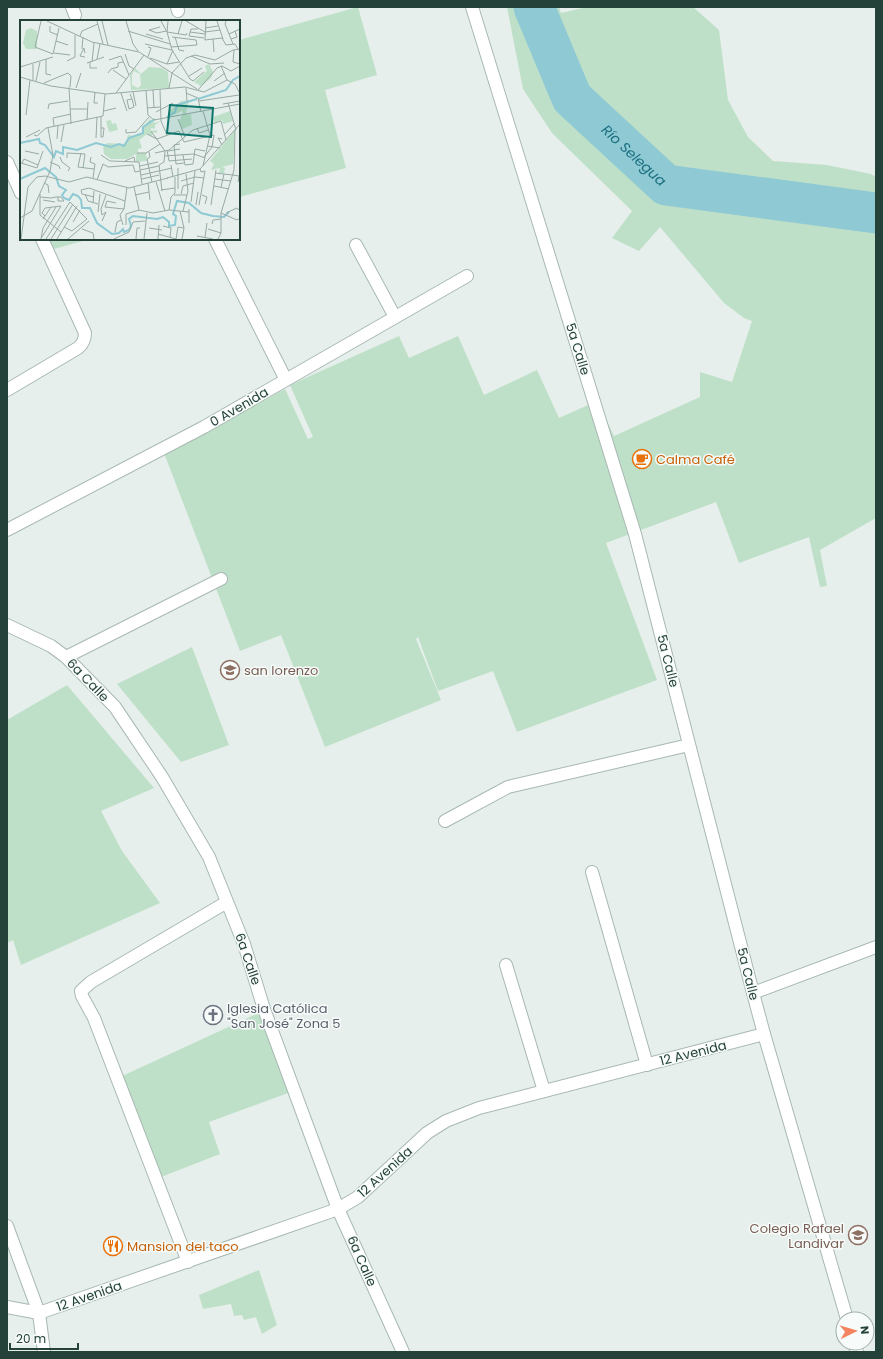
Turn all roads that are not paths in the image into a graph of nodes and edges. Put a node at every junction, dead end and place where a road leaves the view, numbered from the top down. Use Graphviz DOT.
graph roads {
  1 [pos="472,7"];
  2 [pos="7,162"];
  3 [pos="20,190"];
  4 [pos="42,240"];
  5 [pos="216,240"];
  6 [pos="356,245"];
  7 [pos="467,276"];
  8 [pos="395,317"];
  9 [pos="286,380"];
  10 [pos="7,390"];
  11 [pos="7,530"];
  12 [pos="221,579"];
  13 [pos="7,624"];
  14 [pos="66,657"];
  15 [pos="690,745"];
  16 [pos="445,821"];
  17 [pos="592,872"];
  18 [pos="227,902"];
  19 [pos="876,946"];
  20 [pos="506,965"];
  21 [pos="753,993"];
  22 [pos="764,1034"];
  23 [pos="647,1064"];
  24 [pos="544,1091"];
  25 [pos="338,1209"];
  26 [pos="7,1226"];
  27 [pos="188,1262"];
  28 [pos="7,1307"];
  29 [pos="845,1311"];
  30 [pos="39,1313"];
  31 [pos="44,1352"];
  32 [pos="403,1352"];
  1 -- 15 [label="street, 5a Calle"];
  2 -- 3 [label="street"];
  4 -- 10 [label="street"];
  5 -- 9 [label="street"];
  6 -- 8 [label="street"];
  7 -- 8 [label="street, 0 Avenida"];
  8 -- 9 [label="street, 0 Avenida"];
  9 -- 11 [label="street, 0 Avenida"];
  12 -- 14 [label="street"];
  13 -- 14 [label="street, 6a Calle"];
  14 -- 18 [label="street, 6a Calle"];
  15 -- 16 [label="street"];
  15 -- 21 [label="street, 5a Calle"];
  17 -- 23 [label="street"];
  18 -- 25 [label="street, 6a Calle"];
  18 -- 27 [label="street"];
  19 -- 21 [label="street"];
  20 -- 24 [label="street"];
  21 -- 22 [label="street, 5a Calle"];
  22 -- 23 [label="street, 12 Avenida"];
  22 -- 29 [label="street, 5a Calle"];
  23 -- 24 [label="street, 12 Avenida"];
  24 -- 25 [label="street, 12 Avenida"];
  25 -- 27 [label="street, 12 Avenida"];
  25 -- 32 [label="street, 6a Calle"];
  26 -- 30 [label="street"];
  27 -- 30 [label="street, 12 Avenida"];
  28 -- 30 [label="street, 12 Avenida"];
  30 -- 31 [label="street"];
}
